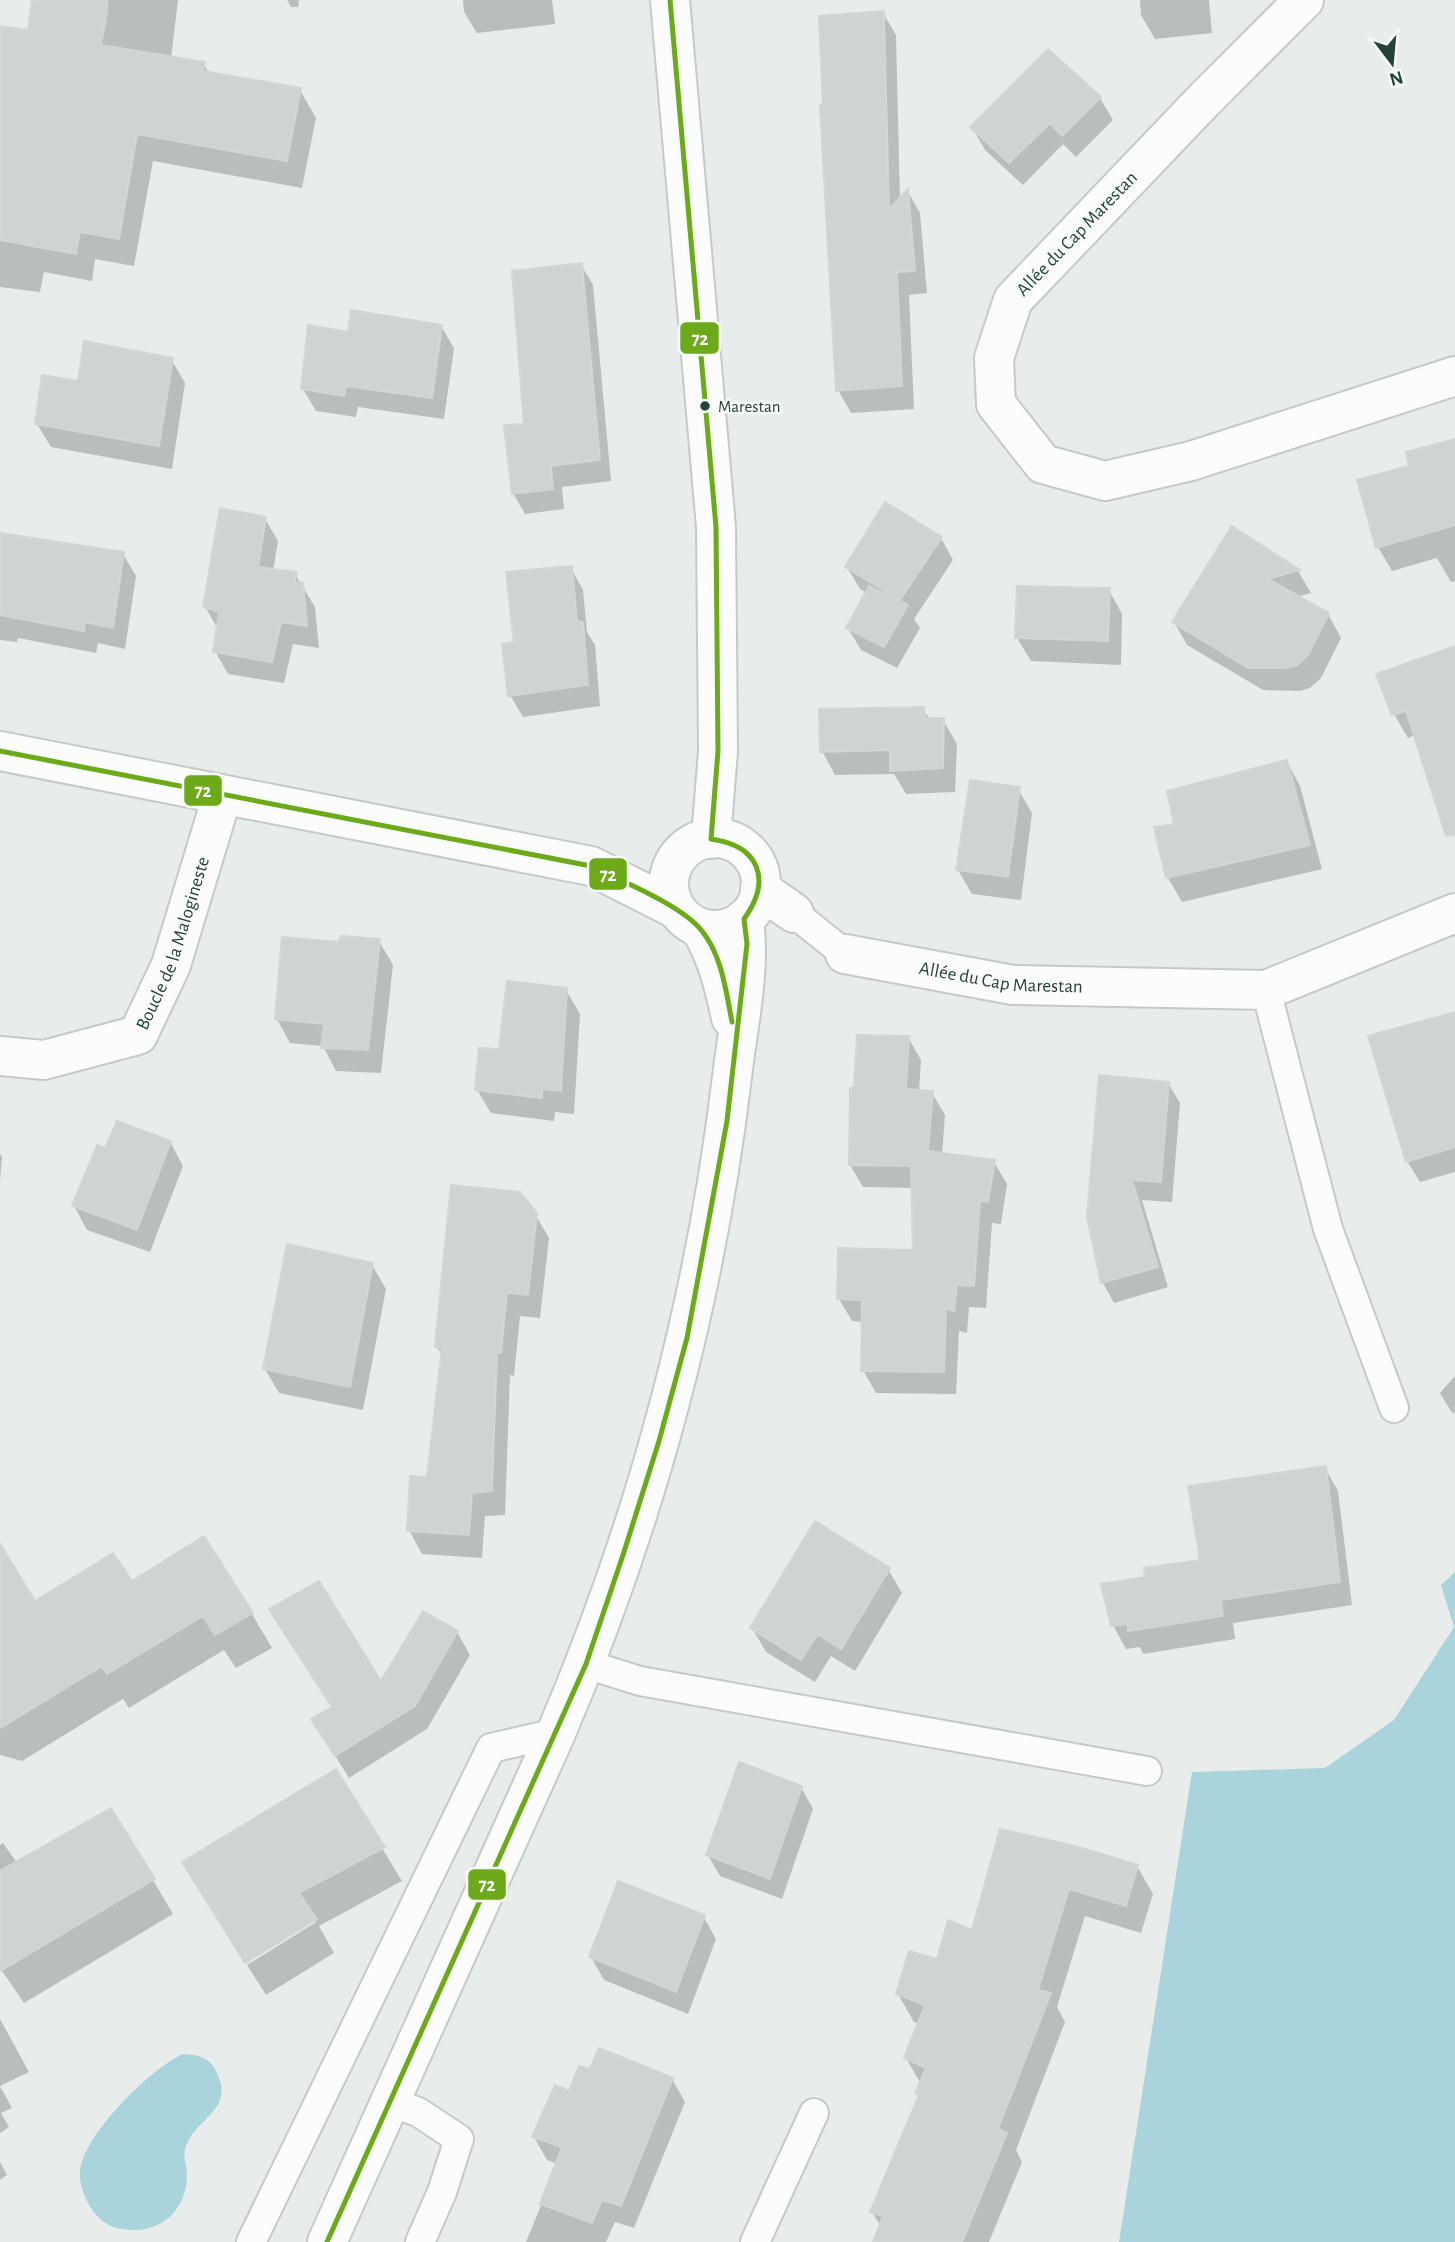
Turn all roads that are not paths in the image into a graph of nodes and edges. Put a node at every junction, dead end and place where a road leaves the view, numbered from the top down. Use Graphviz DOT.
graph roads {
  1 [pos="670,0"];
  2 [pos="1304,0"];
  3 [pos="1455,376"];
  4 [pos="0,751"];
  5 [pos="220,794"];
  6 [pos="711,839"];
  7 [pos="752,904"];
  8 [pos="794,913"];
  9 [pos="1455,913"];
  10 [pos="688,919"];
  11 [pos="845,954"];
  12 [pos="1266,990"];
  13 [pos="736,1045"];
  14 [pos="0,1056"];
  15 [pos="1394,1408"];
  16 [pos="586,1664"];
  17 [pos="556,1733"];
  18 [pos="1147,1770"];
  19 [pos="391,2102"];
  20 [pos="814,2113"];
  21 [pos="251,2242"];
  22 [pos="327,2242"];
  23 [pos="420,2242"];
  24 [pos="755,2242"];
  1 -- 6 [label="street"];
  2 -- 3 [label="street, Allée du Cap Marestan"];
  4 -- 5 [label="street"];
  5 -- 10 [label="street"];
  5 -- 14 [label="street, Boucle de la Malogineste"];
  6 -- 7 [label="street"];
  6 -- 10 [label="street"];
  7 -- 8 [label="street, Allée du Cap Marestan"];
  7 -- 10 [label="street"];
  7 -- 13 [label="street"];
  8 -- 11 [label="lane, Allée du Cap Marestan"];
  9 -- 12 [label="street, Allée du Cap Marestan"];
  10 -- 13 [label="street"];
  11 -- 12 [label="street, Allée du Cap Marestan"];
  12 -- 15 [label="lane"];
  13 -- 16 [label="street"];
  16 -- 17 [label="street"];
  16 -- 18 [label="lane"];
  17 -- 19 [label="street"];
  17 -- 21 [label="lane"];
  19 -- 22 [label="street"];
  19 -- 23 [label="lane"];
  20 -- 24 [label="lane"];
}
